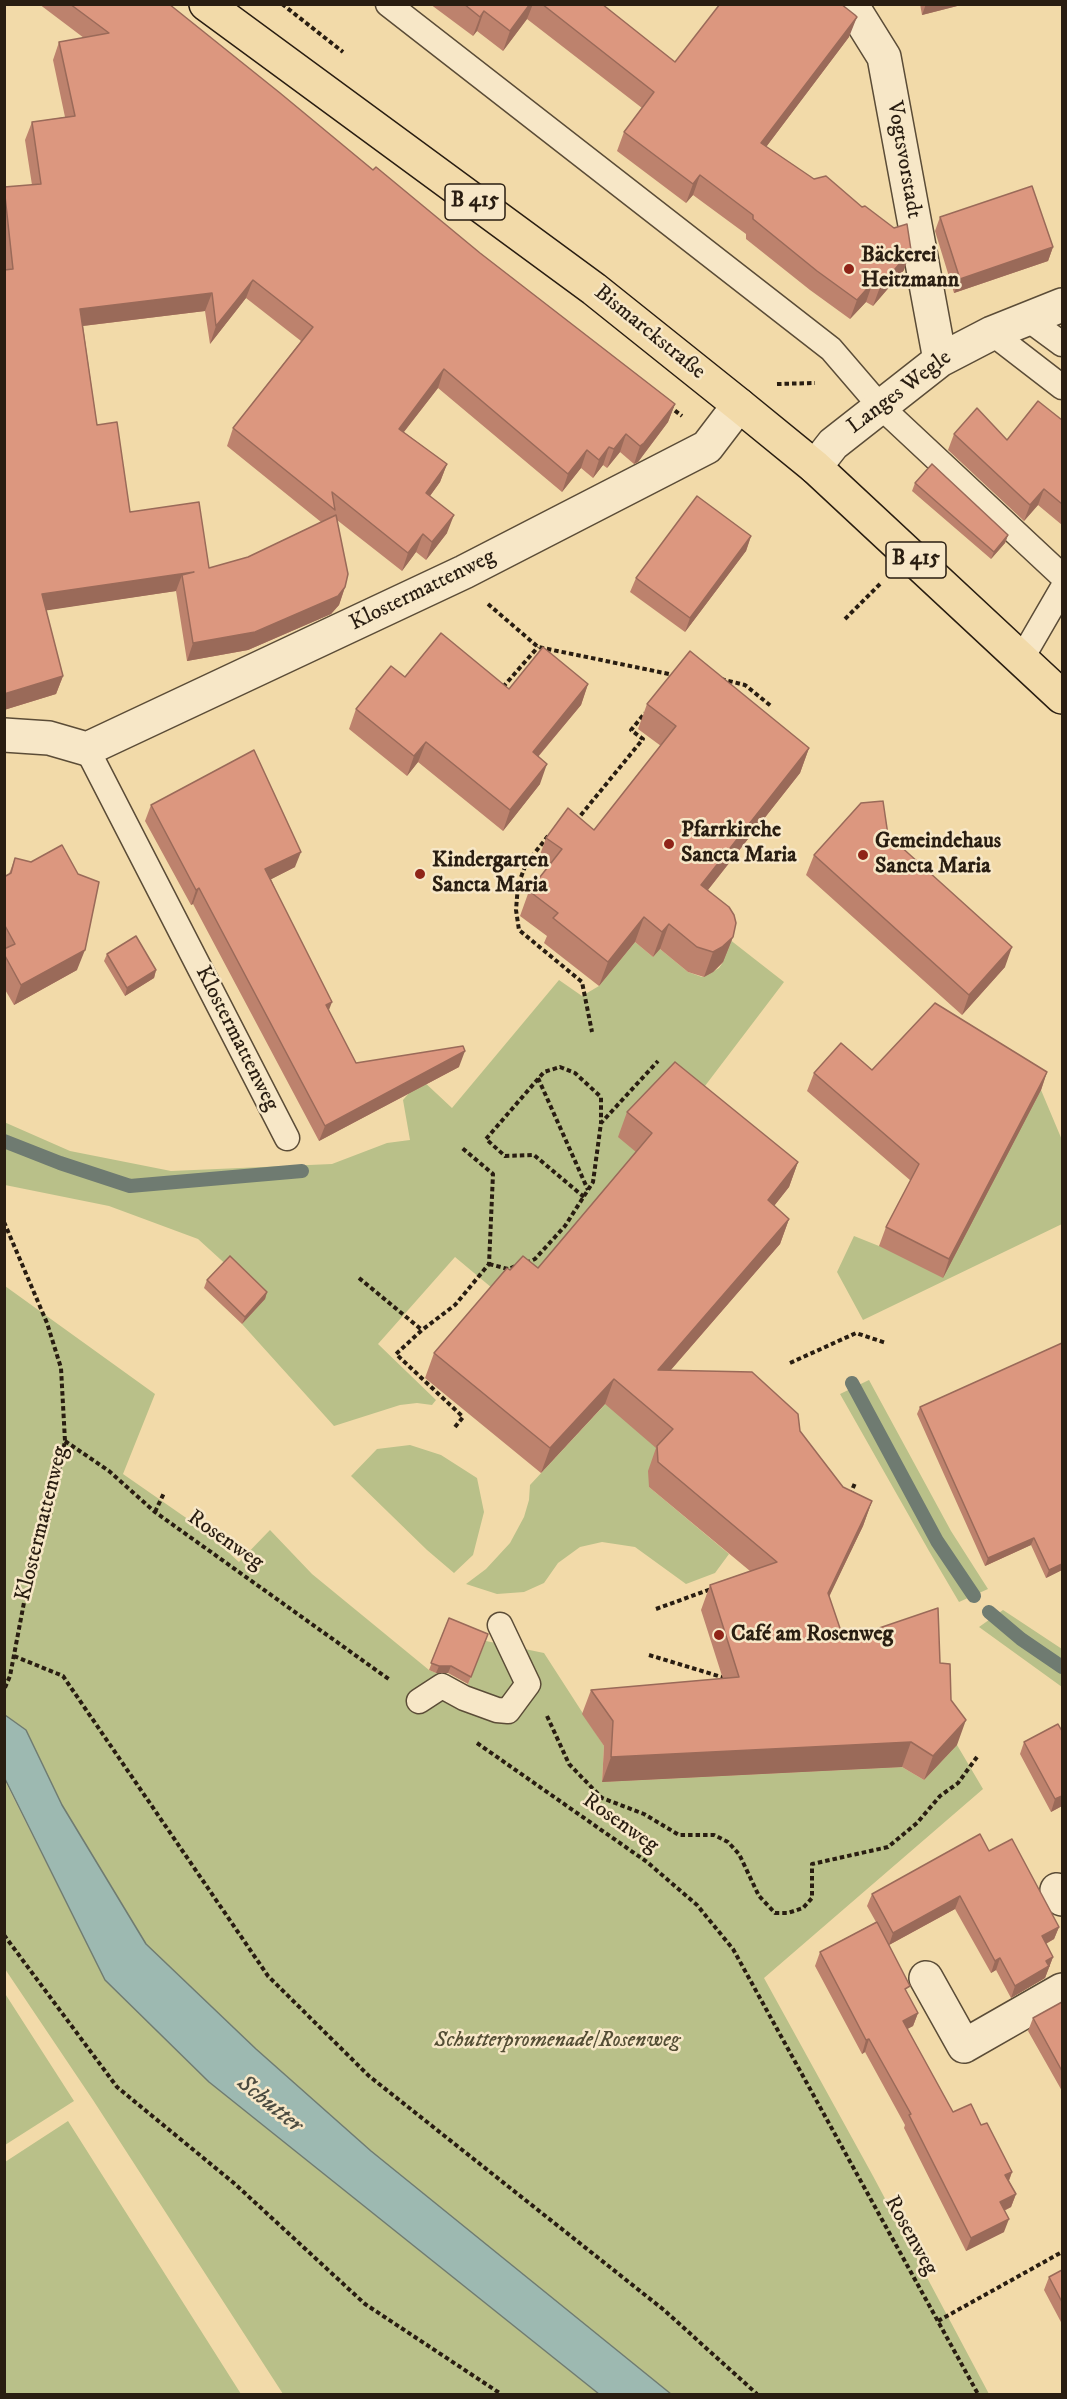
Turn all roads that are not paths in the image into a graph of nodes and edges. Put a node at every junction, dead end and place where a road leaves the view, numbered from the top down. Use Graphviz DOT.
graph roads {
  1 [pos="206,4"];
  2 [pos="388,4"];
  3 [pos="851,4"];
  4 [pos="1062,305"];
  5 [pos="1028,319"];
  6 [pos="992,333"];
  7 [pos="1062,344"];
  8 [pos="940,360"];
  9 [pos="1062,387"];
  10 [pos="739,405"];
  11 [pos="880,406"];
  12 [pos="815,467"];
  13 [pos="1062,576"];
  14 [pos="1062,589"];
  15 [pos="1023,658"];
  16 [pos="1062,697"];
  17 [pos="4,735"];
  18 [pos="87,749"];
  19 [pos="287,1138"];
  20 [pos="500,1625"];
  21 [pos="419,1701"];
  22 [pos="926,1978"];
  23 [pos="1062,1990"];
  1 -- 10 [label="main road, Bismarckstraße / B 415"];
  2 -- 11 [label="lane"];
  3 -- 8 [label="street, Vogtsvorstadt"];
  4 -- 5 [label="street, Langes Wegle"];
  5 -- 6 [label="street, Langes Wegle"];
  5 -- 7 [label="lane"];
  6 -- 8 [label="street, Langes Wegle"];
  6 -- 9 [label="lane"];
  8 -- 11 [label="street, Langes Wegle"];
  10 -- 12 [label="main road, Bismarckstraße / B 415"];
  10 -- 18 [label="street, Klostermattenweg"];
  11 -- 12 [label="street, Langes Wegle"];
  11 -- 13 [label="lane"];
  12 -- 15 [label="main road, Bismarckstraße / B 415"];
  14 -- 15 [label="lane"];
  15 -- 16 [label="main road, Bismarckstraße / B 415"];
  17 -- 18 [label="street"];
  18 -- 19 [label="lane, Klostermattenweg"];
  20 -- 21 [label="lane"];
  22 -- 23 [label="street"];
}
